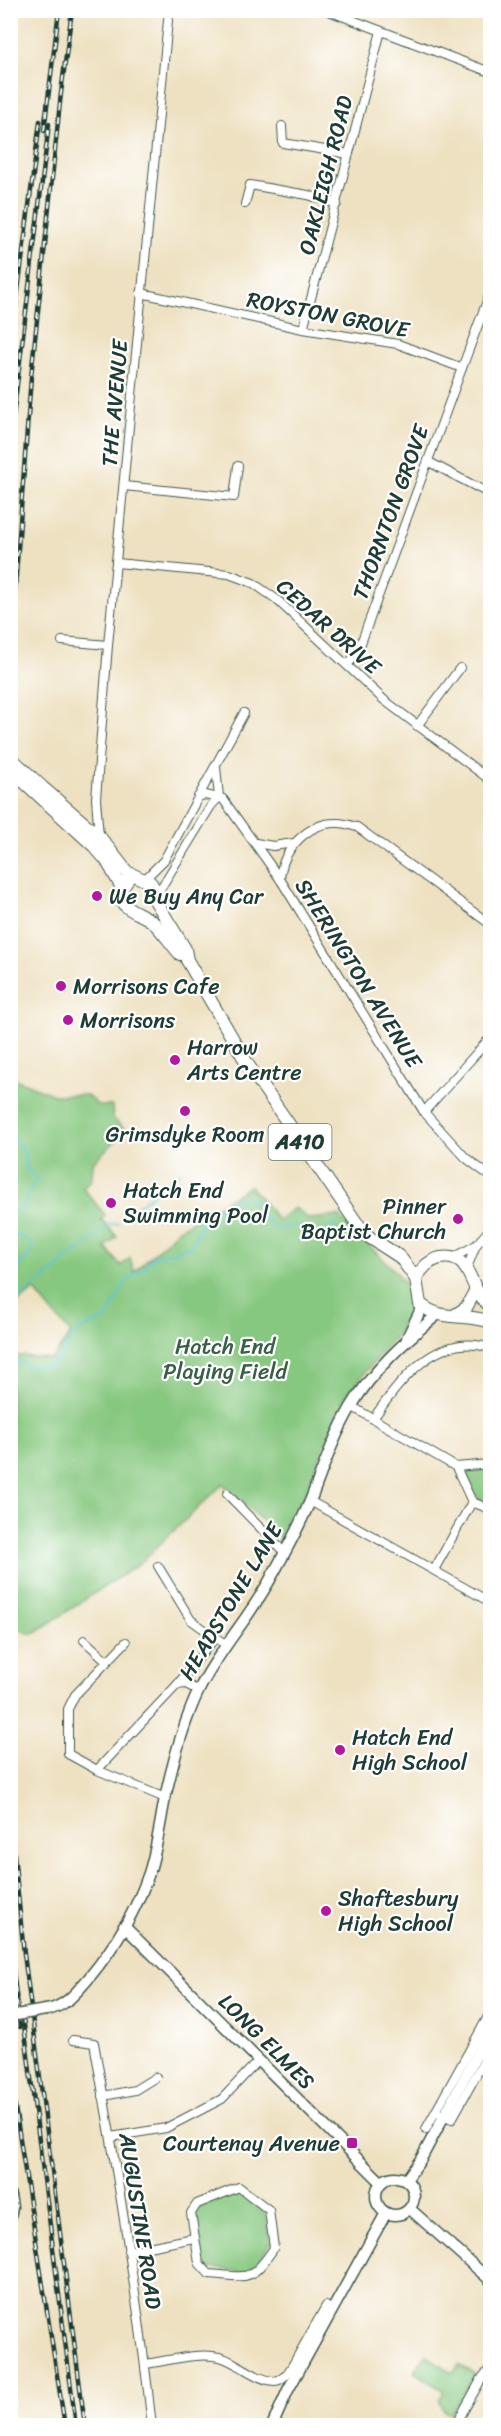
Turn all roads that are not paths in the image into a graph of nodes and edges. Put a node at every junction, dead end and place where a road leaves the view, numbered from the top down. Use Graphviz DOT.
graph roads {
  1 [pos="169,10"];
  2 [pos="326,10"];
  3 [pos="381,31"];
  4 [pos="490,72"];
  5 [pos="282,126"];
  6 [pos="349,154"];
  7 [pos="245,204"];
  8 [pos="337,204"];
  9 [pos="141,293"];
  10 [pos="490,293"];
  11 [pos="303,329"];
  12 [pos="462,368"];
  13 [pos="429,462"];
  14 [pos="238,466"];
  15 [pos="124,486"];
  16 [pos="490,494"];
  17 [pos="117,563"];
  18 [pos="62,640"];
  19 [pos="108,645"];
  20 [pos="347,665"];
  21 [pos="460,668"];
  22 [pos="244,713"];
  23 [pos="417,726"];
  24 [pos="11,757"];
  25 [pos="216,767"];
  26 [pos="11,769"];
  27 [pos="490,780"];
  28 [pos="198,797"];
  29 [pos="219,797"];
  30 [pos="96,799"];
  31 [pos="81,826"];
  32 [pos="99,836"];
  33 [pos="256,843"];
  34 [pos="294,843"];
  35 [pos="141,879"];
  36 [pos="280,879"];
  37 [pos="122,888"];
  38 [pos="155,899"];
  39 [pos="137,913"];
  40 [pos="490,924"];
  41 [pos="188,960"];
  42 [pos="490,1038"];
  43 [pos="424,1112"];
  44 [pos="490,1176"];
  45 [pos="490,1229"];
  46 [pos="476,1245"];
  47 [pos="400,1257"];
  48 [pos="453,1258"];
  49 [pos="426,1264"];
  50 [pos="468,1268"];
  51 [pos="416,1279"];
  52 [pos="475,1291"];
  53 [pos="420,1304"];
  54 [pos="490,1305"];
  55 [pos="437,1315"];
  56 [pos="455,1315"];
  57 [pos="490,1322"];
  58 [pos="405,1341"];
  59 [pos="490,1348"];
  60 [pos="351,1406"];
  61 [pos="373,1419"];
  62 [pos="490,1464"];
  63 [pos="456,1467"];
  64 [pos="227,1494"];
  65 [pos="310,1501"];
  66 [pos="472,1502"];
  67 [pos="490,1509"];
  68 [pos="285,1553"];
  69 [pos="158,1566"];
  70 [pos="434,1570"];
  71 [pos="490,1602"];
  72 [pos="84,1640"];
  73 [pos="220,1641"];
  74 [pos="126,1642"];
  75 [pos="107,1662"];
  76 [pos="177,1685"];
  77 [pos="198,1691"];
  78 [pos="97,1770"];
  79 [pos="165,1798"];
  80 [pos="124,1926"];
  81 [pos="490,2013"];
  82 [pos="10,2016"];
  83 [pos="490,2030"];
  84 [pos="73,2040"];
  85 [pos="490,2050"];
  86 [pos="258,2061"];
  87 [pos="156,2077"];
  88 [pos="103,2096"];
  89 [pos="439,2113"];
  90 [pos="426,2128"];
  91 [pos="111,2137"];
  92 [pos="406,2180"];
  93 [pos="381,2182"];
  94 [pos="10,2195"];
  95 [pos="410,2209"];
  96 [pos="386,2213"];
  97 [pos="10,2218"];
  98 [pos="194,2238"];
  99 [pos="128,2251"];
  100 [pos="490,2280"];
  101 [pos="326,2306"];
  102 [pos="324,2316"];
  103 [pos="145,2364"];
  104 [pos="490,2368"];
  105 [pos="295,2369"];
  106 [pos="152,2426"];
  107 [pos="272,2426"];
  108 [pos="455,2426"];
  1 -- 9 [label="street, THE AVENUE"];
  2 -- 3 [label="street"];
  3 -- 4 [label="street"];
  3 -- 6 [label="street, OAKLEIGH ROAD"];
  5 -- 6 [label="street"];
  6 -- 8 [label="street, OAKLEIGH ROAD"];
  7 -- 8 [label="street"];
  8 -- 11 [label="street, OAKLEIGH ROAD"];
  9 -- 11 [label="street, ROYSTON GROVE"];
  9 -- 15 [label="street, THE AVENUE"];
  10 -- 12 [label="street"];
  11 -- 12 [label="street, ROYSTON GROVE"];
  12 -- 13 [label="street, THORNTON GROVE"];
  13 -- 16 [label="street"];
  13 -- 20 [label="street, THORNTON GROVE"];
  14 -- 15 [label="street"];
  15 -- 17 [label="street, THE AVENUE"];
  17 -- 19 [label="street, THE AVENUE"];
  17 -- 20 [label="street, CEDAR DRIVE"];
  18 -- 19 [label="street"];
  19 -- 30 [label="street, THE AVENUE"];
  20 -- 23 [label="street, CEDAR DRIVE"];
  21 -- 23 [label="street"];
  22 -- 25 [label="street"];
  23 -- 27 [label="street, CEDAR DRIVE"];
  24 -- 31 [label="main road"];
  25 -- 28 [label="street"];
  25 -- 29 [label="street"];
  26 -- 31 [label="main road"];
  28 -- 29 [label="street"];
  28 -- 35 [label="street"];
  29 -- 33 [label="street, SHERINGTON AVENUE"];
  29 -- 38 [label="street"];
  30 -- 31 [label="street, THE AVENUE"];
  30 -- 32 [label="street, THE AVENUE"];
  31 -- 32 [label="main road"];
  31 -- 37 [label="main road"];
  32 -- 35 [label="main road"];
  33 -- 34 [label="street"];
  33 -- 36 [label="street, SHERINGTON AVENUE"];
  34 -- 36 [label="street"];
  34 -- 40 [label="street"];
  35 -- 37 [label="main road"];
  35 -- 38 [label="main road"];
  36 -- 43 [label="street, SHERINGTON AVENUE"];
  37 -- 39 [label="main road"];
  38 -- 39 [label="main road"];
  38 -- 41 [label="main road, A410"];
  39 -- 41 [label="main road, A410"];
  41 -- 47 [label="main road, A410"];
  42 -- 43 [label="street"];
  43 -- 44 [label="street, SHERINGTON AVENUE"];
  45 -- 46 [label="street"];
  46 -- 48 [label="street"];
  46 -- 50 [label="street"];
  47 -- 49 [label="main road, A410"];
  47 -- 51 [label="main road, A410"];
  48 -- 49 [label="main road"];
  48 -- 50 [label="main road"];
  49 -- 51 [label="main road"];
  50 -- 52 [label="main road"];
  51 -- 53 [label="main road"];
  52 -- 54 [label="main road"];
  52 -- 56 [label="main road"];
  53 -- 55 [label="main road"];
  53 -- 58 [label="street, HEADSTONE LANE"];
  55 -- 56 [label="main road"];
  55 -- 58 [label="street, HEADSTONE LANE"];
  56 -- 57 [label="main road"];
  58 -- 60 [label="street, HEADSTONE LANE"];
  59 -- 61 [label="street"];
  60 -- 61 [label="street"];
  60 -- 65 [label="street, HEADSTONE LANE"];
  61 -- 63 [label="street"];
  62 -- 63 [label="street"];
  63 -- 66 [label="street"];
  64 -- 68 [label="street"];
  65 -- 68 [label="street, HEADSTONE LANE"];
  65 -- 70 [label="street"];
  66 -- 67 [label="street"];
  66 -- 70 [label="street"];
  68 -- 73 [label="street, HEADSTONE LANE"];
  69 -- 73 [label="street"];
  70 -- 71 [label="street"];
  72 -- 75 [label="street"];
  73 -- 76 [label="street"];
  73 -- 77 [label="street, HEADSTONE LANE"];
  74 -- 75 [label="street"];
  75 -- 78 [label="street"];
  76 -- 77 [label="street"];
  76 -- 78 [label="street"];
  77 -- 79 [label="street, HEADSTONE LANE"];
  78 -- 79 [label="street"];
  79 -- 80 [label="street, HEADSTONE LANE"];
  80 -- 82 [label="street, HEADSTONE LANE, bridge"];
  80 -- 86 [label="street, LONG ELMES"];
  81 -- 89 [label="street"];
  83 -- 89 [label="street"];
  84 -- 88 [label="street, AUGUSTINE ROAD"];
  85 -- 89 [label="street"];
  86 -- 91 [label="street"];
  86 -- 93 [label="street, LONG ELMES"];
  87 -- 88 [label="street"];
  88 -- 91 [label="street, AUGUSTINE ROAD"];
  89 -- 90 [label="street"];
  89 -- 92 [label="street"];
  91 -- 99 [label="street, AUGUSTINE ROAD"];
  92 -- 93 [label="street"];
  92 -- 95 [label="street"];
  93 -- 96 [label="street"];
  94 -- 97 [label="street"];
  95 -- 96 [label="street"];
  95 -- 100 [label="street"];
  96 -- 102 [label="street"];
  98 -- 98 [label="street"];
  98 -- 99 [label="street"];
  99 -- 103 [label="street, AUGUSTINE ROAD"];
  101 -- 102 [label="street"];
  102 -- 105 [label="street"];
  103 -- 105 [label="street"];
  103 -- 106 [label="street, AUGUSTINE ROAD"];
  104 -- 108 [label="street"];
  105 -- 107 [label="street"];
}
